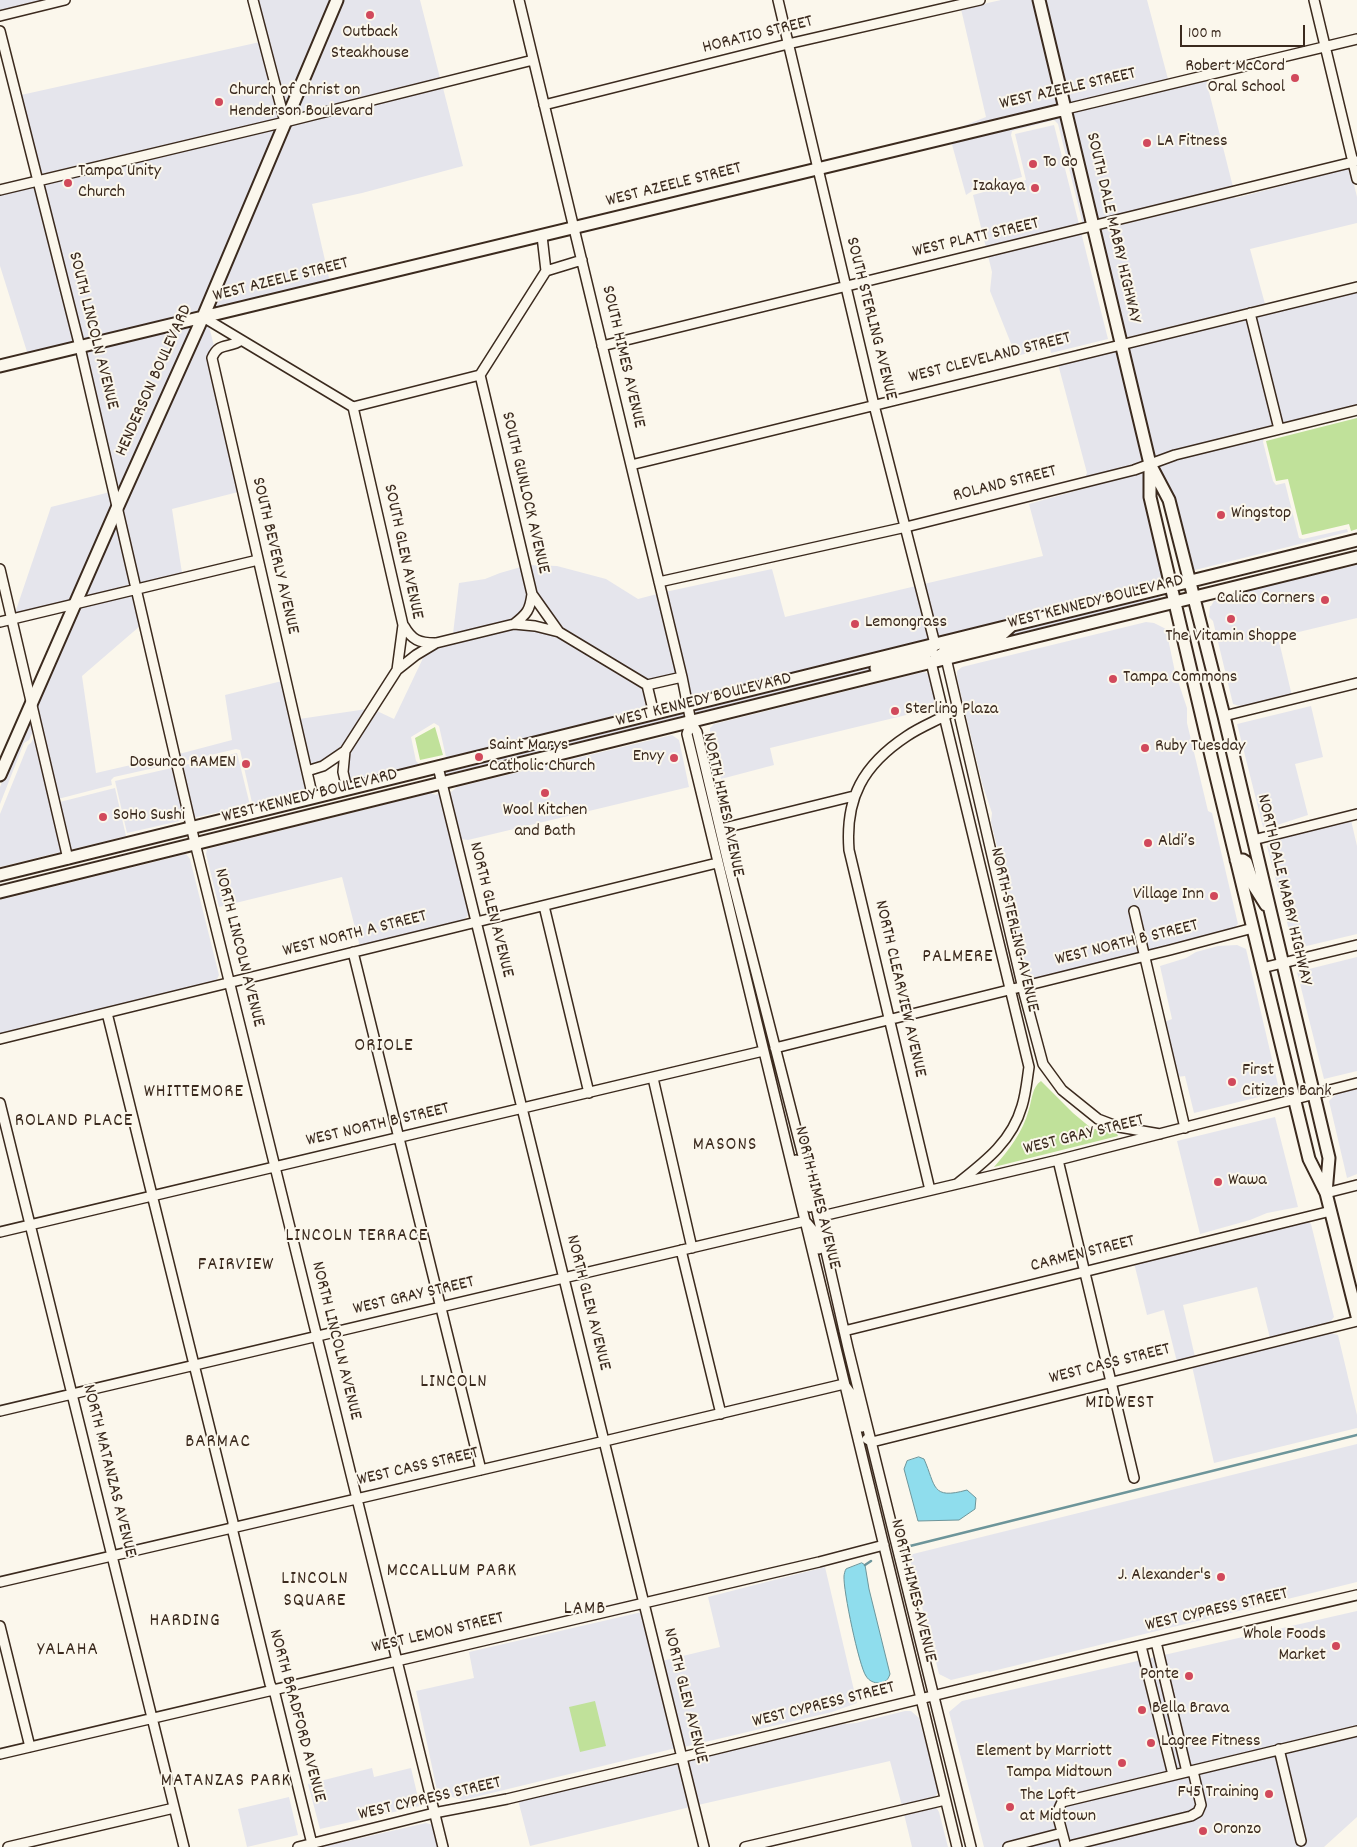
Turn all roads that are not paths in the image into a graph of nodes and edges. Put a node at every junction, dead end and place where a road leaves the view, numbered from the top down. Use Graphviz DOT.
graph roads {
  1 [pos="65,0"];
  2 [pos="253,0"];
  3 [pos="337,0"];
  4 [pos="519,0"];
  5 [pos="778,0"];
  6 [pos="980,0"];
  7 [pos="1039,0"];
  8 [pos="1314,0"];
  9 [pos="0,16"];
  10 [pos="0,31"];
  11 [pos="1357,39"];
  12 [pos="788,44"];
  13 [pos="1325,46"];
  14 [pos="533,60"];
  15 [pos="544,105"];
  16 [pos="1066,109"];
  17 [pos="285,122"];
  18 [pos="1355,162"];
  19 [pos="818,169"];
  20 [pos="1357,179"];
  21 [pos="39,180"];
  22 [pos="0,190"];
  23 [pos="1094,227"];
  24 [pos="574,228"];
  25 [pos="542,236"];
  26 [pos="582,260"];
  27 [pos="546,271"];
  28 [pos="846,286"];
  29 [pos="1357,287"];
  30 [pos="1250,313"];
  31 [pos="203,317"];
  32 [pos="241,340"];
  33 [pos="1121,344"];
  34 [pos="602,346"];
  35 [pos="80,347"];
  36 [pos="0,366"];
  37 [pos="480,374"];
  38 [pos="874,405"];
  39 [pos="353,407"];
  40 [pos="1357,410"];
  41 [pos="1279,429"];
  42 [pos="1150,464"];
  43 [pos="631,465"];
  44 [pos="118,506"];
  45 [pos="906,527"];
  46 [pos="1357,540"];
  47 [pos="1357,557"];
  48 [pos="258,560"];
  49 [pos="0,569"];
  50 [pos="1188,581"];
  51 [pos="659,582"];
  52 [pos="1172,585"];
  53 [pos="136,589"];
  54 [pos="532,594"];
  55 [pos="1193,597"];
  56 [pos="1176,601"];
  57 [pos="75,604"];
  58 [pos="12,619"];
  59 [pos="0,622"];
  60 [pos="514,624"];
  61 [pos="1013,624"];
  62 [pos="403,625"];
  63 [pos="559,632"];
  64 [pos="436,643"];
  65 [pos="935,644"];
  66 [pos="946,658"];
  67 [pos="931,662"];
  68 [pos="397,670"];
  69 [pos="682,677"];
  70 [pos="858,680"];
  71 [pos="1357,683"];
  72 [pos="647,685"];
  73 [pos="31,703"];
  74 [pos="688,705"];
  75 [pos="958,708"];
  76 [pos="654,714"];
  77 [pos="1224,716"];
  78 [pos="944,718"];
  79 [pos="691,722"];
  80 [pos="345,752"];
  81 [pos="438,767"];
  82 [pos="307,771"];
  83 [pos="0,776"];
  84 [pos="442,783"];
  85 [pos="347,789"];
  86 [pos="854,796"];
  87 [pos="313,798"];
  88 [pos="1357,814"];
  89 [pos="192,828"];
  90 [pos="720,829"];
  91 [pos="1253,840"];
  92 [pos="195,844"];
  93 [pos="68,859"];
  94 [pos="1236,860"];
  95 [pos="717,862"];
  96 [pos="996,869"];
  97 [pos="983,872"];
  98 [pos="0,876"];
  99 [pos="0,892"];
  100 [pos="1003,899"];
  101 [pos="989,903"];
  102 [pos="544,906"];
  103 [pos="1134,911"];
  104 [pos="1271,913"];
  105 [pos="476,922"];
  106 [pos="1253,928"];
  107 [pos="1357,945"];
  108 [pos="353,952"];
  109 [pos="1144,956"];
  110 [pos="1283,963"];
  111 [pos="1262,968"];
  112 [pos="230,983"];
  113 [pos="1023,987"];
  114 [pos="1010,990"];
  115 [pos="107,1013"];
  116 [pos="889,1019"];
  117 [pos="0,1039"];
  118 [pos="775,1048"];
  119 [pos="763,1051"];
  120 [pos="1043,1064"];
  121 [pos="1029,1067"];
  122 [pos="653,1078"];
  123 [pos="1357,1083"];
  124 [pos="589,1093"];
  125 [pos="1314,1094"];
  126 [pos="1294,1099"];
  127 [pos="0,1103"];
  128 [pos="523,1109"];
  129 [pos="1184,1128"];
  130 [pos="1160,1134"];
  131 [pos="399,1137"];
  132 [pos="788,1149"];
  133 [pos="1058,1160"];
  134 [pos="275,1167"];
  135 [pos="958,1183"];
  136 [pos="1357,1185"];
  137 [pos="930,1190"];
  138 [pos="1326,1193"];
  139 [pos="153,1195"];
  140 [pos="1331,1211"];
  141 [pos="818,1217"];
  142 [pos="805,1221"];
  143 [pos="30,1225"];
  144 [pos="0,1232"];
  145 [pos="692,1248"];
  146 [pos="681,1250"];
  147 [pos="1085,1271"];
  148 [pos="564,1278"];
  149 [pos="1354,1288"];
  150 [pos="837,1302"];
  151 [pos="441,1306"];
  152 [pos="1357,1316"];
  153 [pos="1357,1321"];
  154 [pos="844,1331"];
  155 [pos="317,1336"];
  156 [pos="194,1365"];
  157 [pos="1110,1382"];
  158 [pos="844,1384"];
  159 [pos="71,1394"];
  160 [pos="0,1411"];
  161 [pos="722,1414"];
  162 [pos="605,1441"];
  163 [pos="872,1442"];
  164 [pos="481,1470"];
  165 [pos="1134,1478"];
  166 [pos="868,1480"];
  167 [pos="358,1499"];
  168 [pos="233,1527"];
  169 [pos="884,1545"];
  170 [pos="113,1556"];
  171 [pos="901,1564"];
  172 [pos="0,1582"];
  173 [pos="1357,1595"];
  174 [pos="644,1603"];
  175 [pos="0,1626"];
  176 [pos="1156,1642"];
  177 [pos="1141,1646"];
  178 [pos="397,1661"];
  179 [pos="273,1690"];
  180 [pos="935,1696"];
  181 [pos="922,1699"];
  182 [pos="152,1719"];
  183 [pos="1357,1731"];
  184 [pos="30,1747"];
  185 [pos="1279,1749"];
  186 [pos="0,1754"];
  187 [pos="683,1757"];
  188 [pos="1190,1771"];
  189 [pos="1173,1775"];
  190 [pos="945,1800"];
  191 [pos="174,1808"];
  192 [pos="434,1813"];
  193 [pos="1062,1833"];
  194 [pos="1301,1842"];
  195 [pos="312,1844"];
  196 [pos="8,1847"];
  197 [pos="184,1847"];
  198 [pos="298,1847"];
  199 [pos="443,1847"];
  200 [pos="704,1847"];
  201 [pos="745,1847"];
  202 [pos="957,1847"];
  203 [pos="971,1847"];
  204 [pos="1008,1847"];
  205 [pos="1066,1847"];
  206 [pos="1070,1847"];
  1 -- 9 [label="street"];
  2 -- 17 [label="street"];
  3 -- 17 [label="main road, HENDERSON BOULEVARD"];
  4 -- 14 [label="street, SOUTH HIMES AVENUE"];
  5 -- 12 [label="street, SOUTH STERLING AVENUE"];
  6 -- 12 [label="street, HORATIO STREET"];
  7 -- 16 [label="main road, SOUTH DALE MABRY HIGHWAY"];
  8 -- 13 [label="street"];
  10 -- 21 [label="street, SOUTH LINCOLN AVENUE"];
  11 -- 13 [label="street, WEST AZEELE STREET"];
  12 -- 15 [label="street, HORATIO STREET"];
  12 -- 19 [label="street, SOUTH STERLING AVENUE"];
  13 -- 16 [label="street, WEST AZEELE STREET"];
  13 -- 18 [label="street"];
  14 -- 15 [label="street, SOUTH HIMES AVENUE"];
  14 -- 17 [label="street"];
  15 -- 24 [label="street, SOUTH HIMES AVENUE"];
  16 -- 19 [label="main road, WEST AZEELE STREET"];
  16 -- 23 [label="main road, SOUTH DALE MABRY HIGHWAY"];
  17 -- 21 [label="street"];
  17 -- 31 [label="main road, HENDERSON BOULEVARD"];
  18 -- 20 [label="street"];
  18 -- 23 [label="street, WEST PLATT STREET"];
  19 -- 24 [label="main road, WEST AZEELE STREET"];
  19 -- 28 [label="street, SOUTH STERLING AVENUE"];
  21 -- 22 [label="street"];
  21 -- 35 [label="street, SOUTH LINCOLN AVENUE"];
  23 -- 28 [label="street, WEST PLATT STREET"];
  23 -- 33 [label="main road, SOUTH DALE MABRY HIGHWAY"];
  24 -- 25 [label="main road, WEST AZEELE STREET"];
  24 -- 26 [label="street, SOUTH HIMES AVENUE"];
  25 -- 27 [label="street"];
  25 -- 31 [label="main road, WEST AZEELE STREET"];
  26 -- 27 [label="street"];
  26 -- 34 [label="street, SOUTH HIMES AVENUE"];
  27 -- 37 [label="street"];
  28 -- 34 [label="street, WEST PLATT STREET"];
  28 -- 38 [label="street, SOUTH STERLING AVENUE"];
  29 -- 30 [label="street, WEST CLEVELAND STREET"];
  30 -- 33 [label="street, WEST CLEVELAND STREET"];
  30 -- 41 [label="street"];
  31 -- 32 [label="street"];
  31 -- 35 [label="main road, WEST AZEELE STREET"];
  31 -- 44 [label="main road, HENDERSON BOULEVARD"];
  32 -- 39 [label="street"];
  32 -- 48 [label="street, SOUTH BEVERLY AVENUE"];
  33 -- 38 [label="street, WEST CLEVELAND STREET"];
  33 -- 42 [label="main road, SOUTH DALE MABRY HIGHWAY"];
  34 -- 43 [label="street, SOUTH HIMES AVENUE"];
  35 -- 36 [label="main road, WEST AZEELE STREET"];
  35 -- 44 [label="street, SOUTH LINCOLN AVENUE"];
  37 -- 39 [label="street"];
  37 -- 54 [label="street, SOUTH GUNLOCK AVENUE"];
  38 -- 43 [label="street, WEST CLEVELAND STREET"];
  38 -- 45 [label="street, SOUTH STERLING AVENUE"];
  39 -- 62 [label="street, SOUTH GLEN AVENUE"];
  40 -- 41 [label="street, ROLAND STREET"];
  41 -- 42 [label="street, ROLAND STREET"];
  42 -- 45 [label="street, ROLAND STREET"];
  42 -- 50 [label="main road, NORTH DALE MABRY HIGHWAY"];
  42 -- 52 [label="main road, NORTH DALE MABRY HIGHWAY"];
  43 -- 51 [label="street, SOUTH HIMES AVENUE"];
  44 -- 53 [label="street, SOUTH LINCOLN AVENUE"];
  44 -- 57 [label="main road, HENDERSON BOULEVARD"];
  45 -- 51 [label="street, ROLAND STREET"];
  45 -- 65 [label="street, SOUTH STERLING AVENUE"];
  46 -- 50 [label="main road, WEST KENNEDY BOULEVARD"];
  47 -- 55 [label="main road, WEST KENNEDY BOULEVARD"];
  48 -- 53 [label="street"];
  48 -- 82 [label="street, SOUTH BEVERLY AVENUE"];
  49 -- 58 [label="street"];
  50 -- 52 [label="main road, WEST KENNEDY BOULEVARD"];
  50 -- 55 [label="main road, NORTH DALE MABRY HIGHWAY"];
  51 -- 69 [label="street, SOUTH HIMES AVENUE"];
  52 -- 56 [label="main road, NORTH DALE MABRY HIGHWAY"];
  52 -- 61 [label="main road, WEST KENNEDY BOULEVARD"];
  53 -- 57 [label="street"];
  53 -- 89 [label="street, SOUTH LINCOLN AVENUE"];
  54 -- 60 [label="street"];
  54 -- 63 [label="street, SOUTH GUNLOCK AVENUE"];
  55 -- 56 [label="main road, WEST KENNEDY BOULEVARD"];
  55 -- 77 [label="main road, NORTH DALE MABRY HIGHWAY"];
  56 -- 66 [label="main road, WEST KENNEDY BOULEVARD"];
  56 -- 94 [label="main road, NORTH DALE MABRY HIGHWAY"];
  57 -- 58 [label="street"];
  57 -- 73 [label="main road, HENDERSON BOULEVARD"];
  58 -- 59 [label="street"];
  58 -- 73 [label="street"];
  60 -- 63 [label="street"];
  60 -- 64 [label="street"];
  61 -- 65 [label="main road, WEST KENNEDY BOULEVARD"];
  61 -- 67 [label="main road"];
  62 -- 64 [label="street"];
  62 -- 68 [label="street, SOUTH GLEN AVENUE"];
  63 -- 72 [label="street, SOUTH GUNLOCK AVENUE"];
  64 -- 68 [label="street"];
  65 -- 70 [label="main road"];
  65 -- 74 [label="main road, WEST KENNEDY BOULEVARD"];
  66 -- 67 [label="main road, WEST KENNEDY BOULEVARD"];
  66 -- 75 [label="street, NORTH STERLING AVENUE"];
  67 -- 70 [label="main road, WEST KENNEDY BOULEVARD"];
  67 -- 78 [label="street, NORTH STERLING AVENUE"];
  68 -- 80 [label="street, SOUTH GLEN AVENUE"];
  69 -- 72 [label="street"];
  69 -- 74 [label="street, SOUTH HIMES AVENUE"];
  70 -- 79 [label="main road, WEST KENNEDY BOULEVARD"];
  71 -- 77 [label="street"];
  72 -- 76 [label="street"];
  73 -- 83 [label="main road, HENDERSON BOULEVARD"];
  73 -- 93 [label="street"];
  74 -- 76 [label="main road, WEST KENNEDY BOULEVARD"];
  74 -- 79 [label="street, SOUTH HIMES AVENUE"];
  75 -- 78 [label="street"];
  75 -- 96 [label="street, NORTH STERLING AVENUE"];
  76 -- 81 [label="main road, WEST KENNEDY BOULEVARD"];
  77 -- 91 [label="main road, NORTH DALE MABRY HIGHWAY"];
  78 -- 86 [label="street"];
  78 -- 97 [label="street, NORTH STERLING AVENUE"];
  79 -- 84 [label="main road, WEST KENNEDY BOULEVARD"];
  79 -- 90 [label="street, NORTH HIMES AVENUE"];
  79 -- 95 [label="street, NORTH HIMES AVENUE"];
  80 -- 82 [label="street, SOUTH GLEN AVENUE"];
  80 -- 85 [label="street"];
  81 -- 84 [label="street, NORTH GLEN AVENUE"];
  81 -- 85 [label="main road, WEST KENNEDY BOULEVARD"];
  82 -- 87 [label="street, SOUTH BEVERLY AVENUE"];
  84 -- 92 [label="main road, WEST KENNEDY BOULEVARD"];
  84 -- 105 [label="street, NORTH GLEN AVENUE"];
  85 -- 87 [label="main road, WEST KENNEDY BOULEVARD"];
  86 -- 90 [label="street"];
  86 -- 116 [label="street, NORTH CLEARVIEW AVENUE"];
  87 -- 89 [label="main road, WEST KENNEDY BOULEVARD"];
  88 -- 91 [label="street"];
  89 -- 92 [label="street, SOUTH LINCOLN AVENUE"];
  89 -- 93 [label="main road, WEST KENNEDY BOULEVARD"];
  90 -- 118 [label="street, NORTH HIMES AVENUE"];
  91 -- 104 [label="main road, NORTH DALE MABRY HIGHWAY"];
  92 -- 99 [label="main road, WEST KENNEDY BOULEVARD"];
  92 -- 112 [label="street, NORTH LINCOLN AVENUE"];
  93 -- 98 [label="main road, WEST KENNEDY BOULEVARD"];
  94 -- 104 [label="main road"];
  94 -- 106 [label="main road, NORTH DALE MABRY HIGHWAY"];
  95 -- 102 [label="street, WEST NORTH A STREET"];
  95 -- 119 [label="street, NORTH HIMES AVENUE"];
  96 -- 97 [label="street"];
  96 -- 100 [label="street, NORTH STERLING AVENUE"];
  97 -- 101 [label="street, NORTH STERLING AVENUE"];
  100 -- 101 [label="street"];
  100 -- 113 [label="street, NORTH STERLING AVENUE"];
  101 -- 114 [label="street, NORTH STERLING AVENUE"];
  102 -- 105 [label="street, WEST NORTH A STREET"];
  102 -- 124 [label="street"];
  103 -- 109 [label="street"];
  104 -- 110 [label="main road, NORTH DALE MABRY HIGHWAY"];
  105 -- 108 [label="street, WEST NORTH A STREET"];
  105 -- 128 [label="street, NORTH GLEN AVENUE"];
  106 -- 109 [label="street, WEST NORTH B STREET"];
  106 -- 111 [label="main road, NORTH DALE MABRY HIGHWAY"];
  107 -- 110 [label="street"];
  108 -- 112 [label="street, WEST NORTH A STREET"];
  108 -- 131 [label="street"];
  109 -- 113 [label="street, WEST NORTH B STREET"];
  109 -- 129 [label="street"];
  110 -- 111 [label="street"];
  110 -- 125 [label="main road, NORTH DALE MABRY HIGHWAY"];
  111 -- 126 [label="main road, NORTH DALE MABRY HIGHWAY"];
  112 -- 115 [label="street, WEST NORTH A STREET"];
  112 -- 134 [label="street, NORTH LINCOLN AVENUE"];
  113 -- 114 [label="street, WEST NORTH B STREET"];
  113 -- 120 [label="street, NORTH STERLING AVENUE"];
  114 -- 116 [label="street, WEST NORTH B STREET"];
  114 -- 121 [label="street, NORTH STERLING AVENUE"];
  115 -- 117 [label="street, WEST NORTH A STREET"];
  115 -- 139 [label="street, NORTH BRADFORD AVENUE"];
  116 -- 118 [label="street, WEST NORTH B STREET"];
  116 -- 137 [label="street, NORTH CLEARVIEW AVENUE"];
  118 -- 141 [label="street, NORTH HIMES AVENUE"];
  119 -- 122 [label="street, WEST NORTH B STREET"];
  119 -- 132 [label="street, NORTH HIMES AVENUE"];
  120 -- 121 [label="street"];
  120 -- 130 [label="street"];
  121 -- 135 [label="street, NORTH STERLING AVENUE"];
  122 -- 124 [label="street, WEST NORTH B STREET"];
  122 -- 145 [label="street"];
  123 -- 125 [label="street, WEST GRAY STREET"];
  124 -- 128 [label="street, WEST NORTH B STREET"];
  125 -- 126 [label="street, WEST GRAY STREET"];
  125 -- 138 [label="main road, NORTH DALE MABRY HIGHWAY"];
  126 -- 129 [label="street, WEST GRAY STREET"];
  126 -- 138 [label="main road, NORTH DALE MABRY HIGHWAY"];
  127 -- 143 [label="street, NORTH MATANZAS AVENUE"];
  128 -- 131 [label="street, WEST NORTH B STREET"];
  128 -- 148 [label="street, NORTH GLEN AVENUE"];
  129 -- 130 [label="street, WEST GRAY STREET"];
  130 -- 133 [label="street, WEST GRAY STREET"];
  131 -- 134 [label="street, WEST NORTH B STREET"];
  131 -- 151 [label="street"];
  132 -- 141 [label="street"];
  132 -- 142 [label="street, NORTH HIMES AVENUE"];
  133 -- 135 [label="street, WEST GRAY STREET"];
  133 -- 147 [label="street"];
  134 -- 139 [label="street, WEST NORTH B STREET"];
  134 -- 155 [label="street, NORTH LINCOLN AVENUE"];
  135 -- 137 [label="street, WEST GRAY STREET"];
  136 -- 138 [label="street"];
  137 -- 141 [label="street, WEST GRAY STREET"];
  138 -- 140 [label="main road, NORTH DALE MABRY HIGHWAY"];
  139 -- 143 [label="street, WEST NORTH B STREET"];
  139 -- 156 [label="street, NORTH BRADFORD AVENUE"];
  140 -- 147 [label="street, CARMEN STREET"];
  140 -- 149 [label="main road, NORTH DALE MABRY HIGHWAY"];
  141 -- 150 [label="street, NORTH HIMES AVENUE"];
  142 -- 145 [label="street, WEST GRAY STREET"];
  142 -- 150 [label="street"];
  142 -- 158 [label="street, NORTH HIMES AVENUE"];
  143 -- 144 [label="street, WEST NORTH B STREET"];
  143 -- 159 [label="street, NORTH MATANZAS AVENUE"];
  145 -- 146 [label="street, WEST GRAY STREET"];
  146 -- 148 [label="street, WEST GRAY STREET"];
  146 -- 161 [label="street"];
  147 -- 154 [label="street, CARMEN STREET"];
  147 -- 157 [label="street"];
  148 -- 151 [label="street, WEST GRAY STREET"];
  148 -- 162 [label="street, NORTH GLEN AVENUE"];
  149 -- 152 [label="main road, NORTH DALE MABRY HIGHWAY"];
  150 -- 154 [label="street, NORTH HIMES AVENUE"];
  151 -- 155 [label="street, WEST GRAY STREET"];
  151 -- 164 [label="street"];
  153 -- 157 [label="street, WEST CASS STREET"];
  154 -- 163 [label="street, NORTH HIMES AVENUE"];
  155 -- 156 [label="street, WEST GRAY STREET"];
  155 -- 167 [label="street, NORTH LINCOLN AVENUE"];
  156 -- 159 [label="street, WEST GRAY STREET"];
  156 -- 168 [label="street, NORTH BRADFORD AVENUE"];
  157 -- 163 [label="street, WEST CASS STREET"];
  157 -- 165 [label="street"];
  158 -- 161 [label="street, WEST CASS STREET"];
  158 -- 163 [label="street"];
  158 -- 166 [label="street, NORTH HIMES AVENUE"];
  159 -- 160 [label="street, WEST GRAY STREET"];
  159 -- 170 [label="street, NORTH MATANZAS AVENUE"];
  161 -- 162 [label="street, WEST CASS STREET"];
  162 -- 164 [label="street, WEST CASS STREET"];
  162 -- 174 [label="street, NORTH GLEN AVENUE"];
  163 -- 171 [label="street, NORTH HIMES AVENUE"];
  164 -- 167 [label="street, WEST CASS STREET"];
  166 -- 169 [label="street, NORTH HIMES AVENUE"];
  166 -- 171 [label="street"];
  167 -- 168 [label="street, WEST CASS STREET"];
  167 -- 178 [label="street, NORTH LINCOLN AVENUE"];
  168 -- 170 [label="street, WEST CASS STREET"];
  168 -- 179 [label="street, NORTH BRADFORD AVENUE"];
  169 -- 174 [label="street, WEST LEMON STREET"];
  169 -- 181 [label="street, NORTH HIMES AVENUE"];
  170 -- 172 [label="street, WEST CASS STREET"];
  170 -- 182 [label="street, NORTH MATANZAS AVENUE"];
  171 -- 180 [label="street, NORTH HIMES AVENUE"];
  173 -- 176 [label="street, WEST CYPRESS STREET"];
  174 -- 178 [label="street, WEST LEMON STREET"];
  174 -- 187 [label="street, NORTH GLEN AVENUE"];
  175 -- 184 [label="street"];
  176 -- 177 [label="street, WEST CYPRESS STREET"];
  176 -- 188 [label="street"];
  177 -- 180 [label="street, WEST CYPRESS STREET"];
  177 -- 189 [label="street"];
  178 -- 179 [label="street, WEST LEMON STREET"];
  178 -- 192 [label="street, NORTH LINCOLN AVENUE"];
  179 -- 182 [label="street, WEST LEMON STREET"];
  179 -- 195 [label="street, NORTH BRADFORD AVENUE"];
  180 -- 181 [label="street, WEST CYPRESS STREET"];
  180 -- 203 [label="street, NORTH HIMES AVENUE"];
  181 -- 187 [label="street, WEST CYPRESS STREET"];
  181 -- 190 [label="street, NORTH HIMES AVENUE"];
  182 -- 184 [label="street, WEST LEMON STREET"];
  182 -- 191 [label="street, NORTH MATANZAS AVENUE"];
  183 -- 185 [label="street"];
  184 -- 186 [label="street, WEST LEMON STREET"];
  185 -- 188 [label="street"];
  185 -- 194 [label="street"];
  187 -- 192 [label="street, WEST CYPRESS STREET"];
  187 -- 200 [label="street, NORTH GLEN AVENUE"];
  188 -- 189 [label="street"];
  188 -- 206 [label="street"];
  189 -- 193 [label="street"];
  190 -- 201 [label="street"];
  190 -- 202 [label="street, NORTH HIMES AVENUE"];
  191 -- 196 [label="street"];
  191 -- 197 [label="street, NORTH MATANZAS AVENUE"];
  192 -- 195 [label="street, WEST CYPRESS STREET"];
  192 -- 199 [label="street, NORTH LINCOLN AVENUE"];
  193 -- 204 [label="street"];
  193 -- 205 [label="street"];
  195 -- 198 [label="street, WEST CYPRESS STREET"];
}
